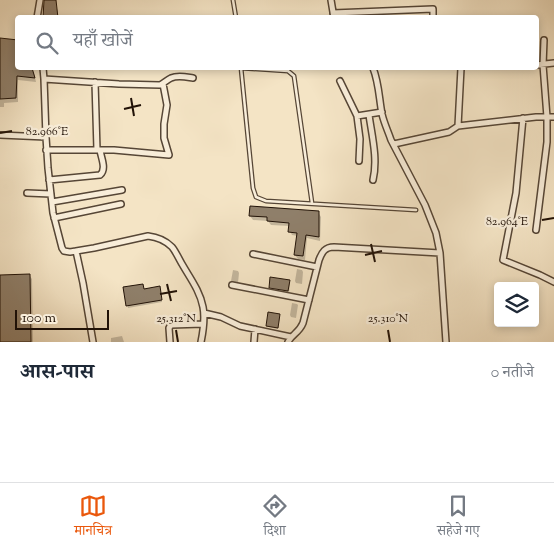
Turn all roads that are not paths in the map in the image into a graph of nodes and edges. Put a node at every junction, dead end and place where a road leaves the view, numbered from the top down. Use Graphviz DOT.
graph roads {
  1 [pos="40,0"];
  2 [pos="233,0"];
  3 [pos="331,0"];
  4 [pos="38,15"];
  5 [pos="236,15"];
  6 [pos="334,15"];
  7 [pos="433,15"];
  8 [pos="544,40"];
  9 [pos="554,63"];
  10 [pos="540,65"];
  11 [pos="43,70"];
  12 [pos="241,70"];
  13 [pos="272,70"];
  14 [pos="374,70"];
  15 [pos="461,70"];
  16 [pos="193,78"];
  17 [pos="44,79"];
  18 [pos="340,81"];
  19 [pos="95,82"];
  20 [pos="163,84"];
  21 [pos="382,112"];
  22 [pos="369,115"];
  23 [pos="357,116"];
  24 [pos="547,117"];
  25 [pos="554,117"];
  26 [pos="523,118"];
  27 [pos="458,126"];
  28 [pos="0,135"];
  29 [pos="46,137"];
  30 [pos="394,144"];
  31 [pos="46,150"];
  32 [pos="98,150"];
  33 [pos="359,161"];
  34 [pos="49,180"];
  35 [pos="373,180"];
  36 [pos="122,190"];
  37 [pos="27,193"];
  38 [pos="51,194"];
  39 [pos="52,202"];
  40 [pos="121,204"];
  41 [pos="312,204"];
  42 [pos="416,210"];
  43 [pos="54,218"];
  44 [pos="536,230"];
  45 [pos="76,251"];
  46 [pos="440,253"];
  47 [pos="254,254"];
  48 [pos="317,267"];
  49 [pos="554,282"];
  50 [pos="232,285"];
  51 [pos="309,300"];
  52 [pos="204,313"];
  53 [pos="203,324"];
  54 [pos="255,329"];
  55 [pos="289,339"];
  56 [pos="93,342"];
  57 [pos="170,342"];
  58 [pos="201,342"];
  59 [pos="254,342"];
  60 [pos="446,342"];
  1 -- 4 [label="street"];
  2 -- 5 [label="lane"];
  3 -- 6 [label="street"];
  6 -- 7 [label="street"];
  8 -- 10 [label="street"];
  9 -- 10 [label="street"];
  10 -- 24 [label="street"];
  11 -- 17 [label="street"];
  12 -- 41 [label="lane"];
  13 -- 41 [label="lane"];
  14 -- 21 [label="street"];
  15 -- 27 [label="street"];
  16 -- 20 [label="street"];
  17 -- 19 [label="street"];
  17 -- 29 [label="street"];
  18 -- 23 [label="street"];
  19 -- 20 [label="street"];
  19 -- 32 [label="street"];
  20 -- 32 [label="street"];
  21 -- 22 [label="street"];
  21 -- 30 [label="street"];
  22 -- 23 [label="street"];
  22 -- 35 [label="street"];
  23 -- 33 [label="street"];
  24 -- 25 [label="street"];
  24 -- 26 [label="street"];
  24 -- 44 [label="street"];
  26 -- 27 [label="street"];
  26 -- 49 [label="street"];
  27 -- 30 [label="street"];
  28 -- 29 [label="street"];
  29 -- 31 [label="street"];
  30 -- 46 [label="street"];
  31 -- 32 [label="street"];
  31 -- 34 [label="street"];
  32 -- 34 [label="street"];
  34 -- 38 [label="street"];
  36 -- 39 [label="street"];
  37 -- 38 [label="street"];
  38 -- 39 [label="street"];
  39 -- 43 [label="street"];
  40 -- 43 [label="street"];
  41 -- 42 [label="lane"];
  43 -- 45 [label="street"];
  45 -- 52 [label="street"];
  45 -- 56 [label="street"];
  46 -- 48 [label="street"];
  46 -- 60 [label="street"];
  47 -- 48 [label="street"];
  48 -- 51 [label="street"];
  50 -- 51 [label="street"];
  51 -- 55 [label="street"];
  52 -- 53 [label="street"];
  52 -- 54 [label="street"];
  53 -- 57 [label="street"];
  53 -- 58 [label="street"];
  54 -- 55 [label="street"];
  54 -- 59 [label="street"];
}
